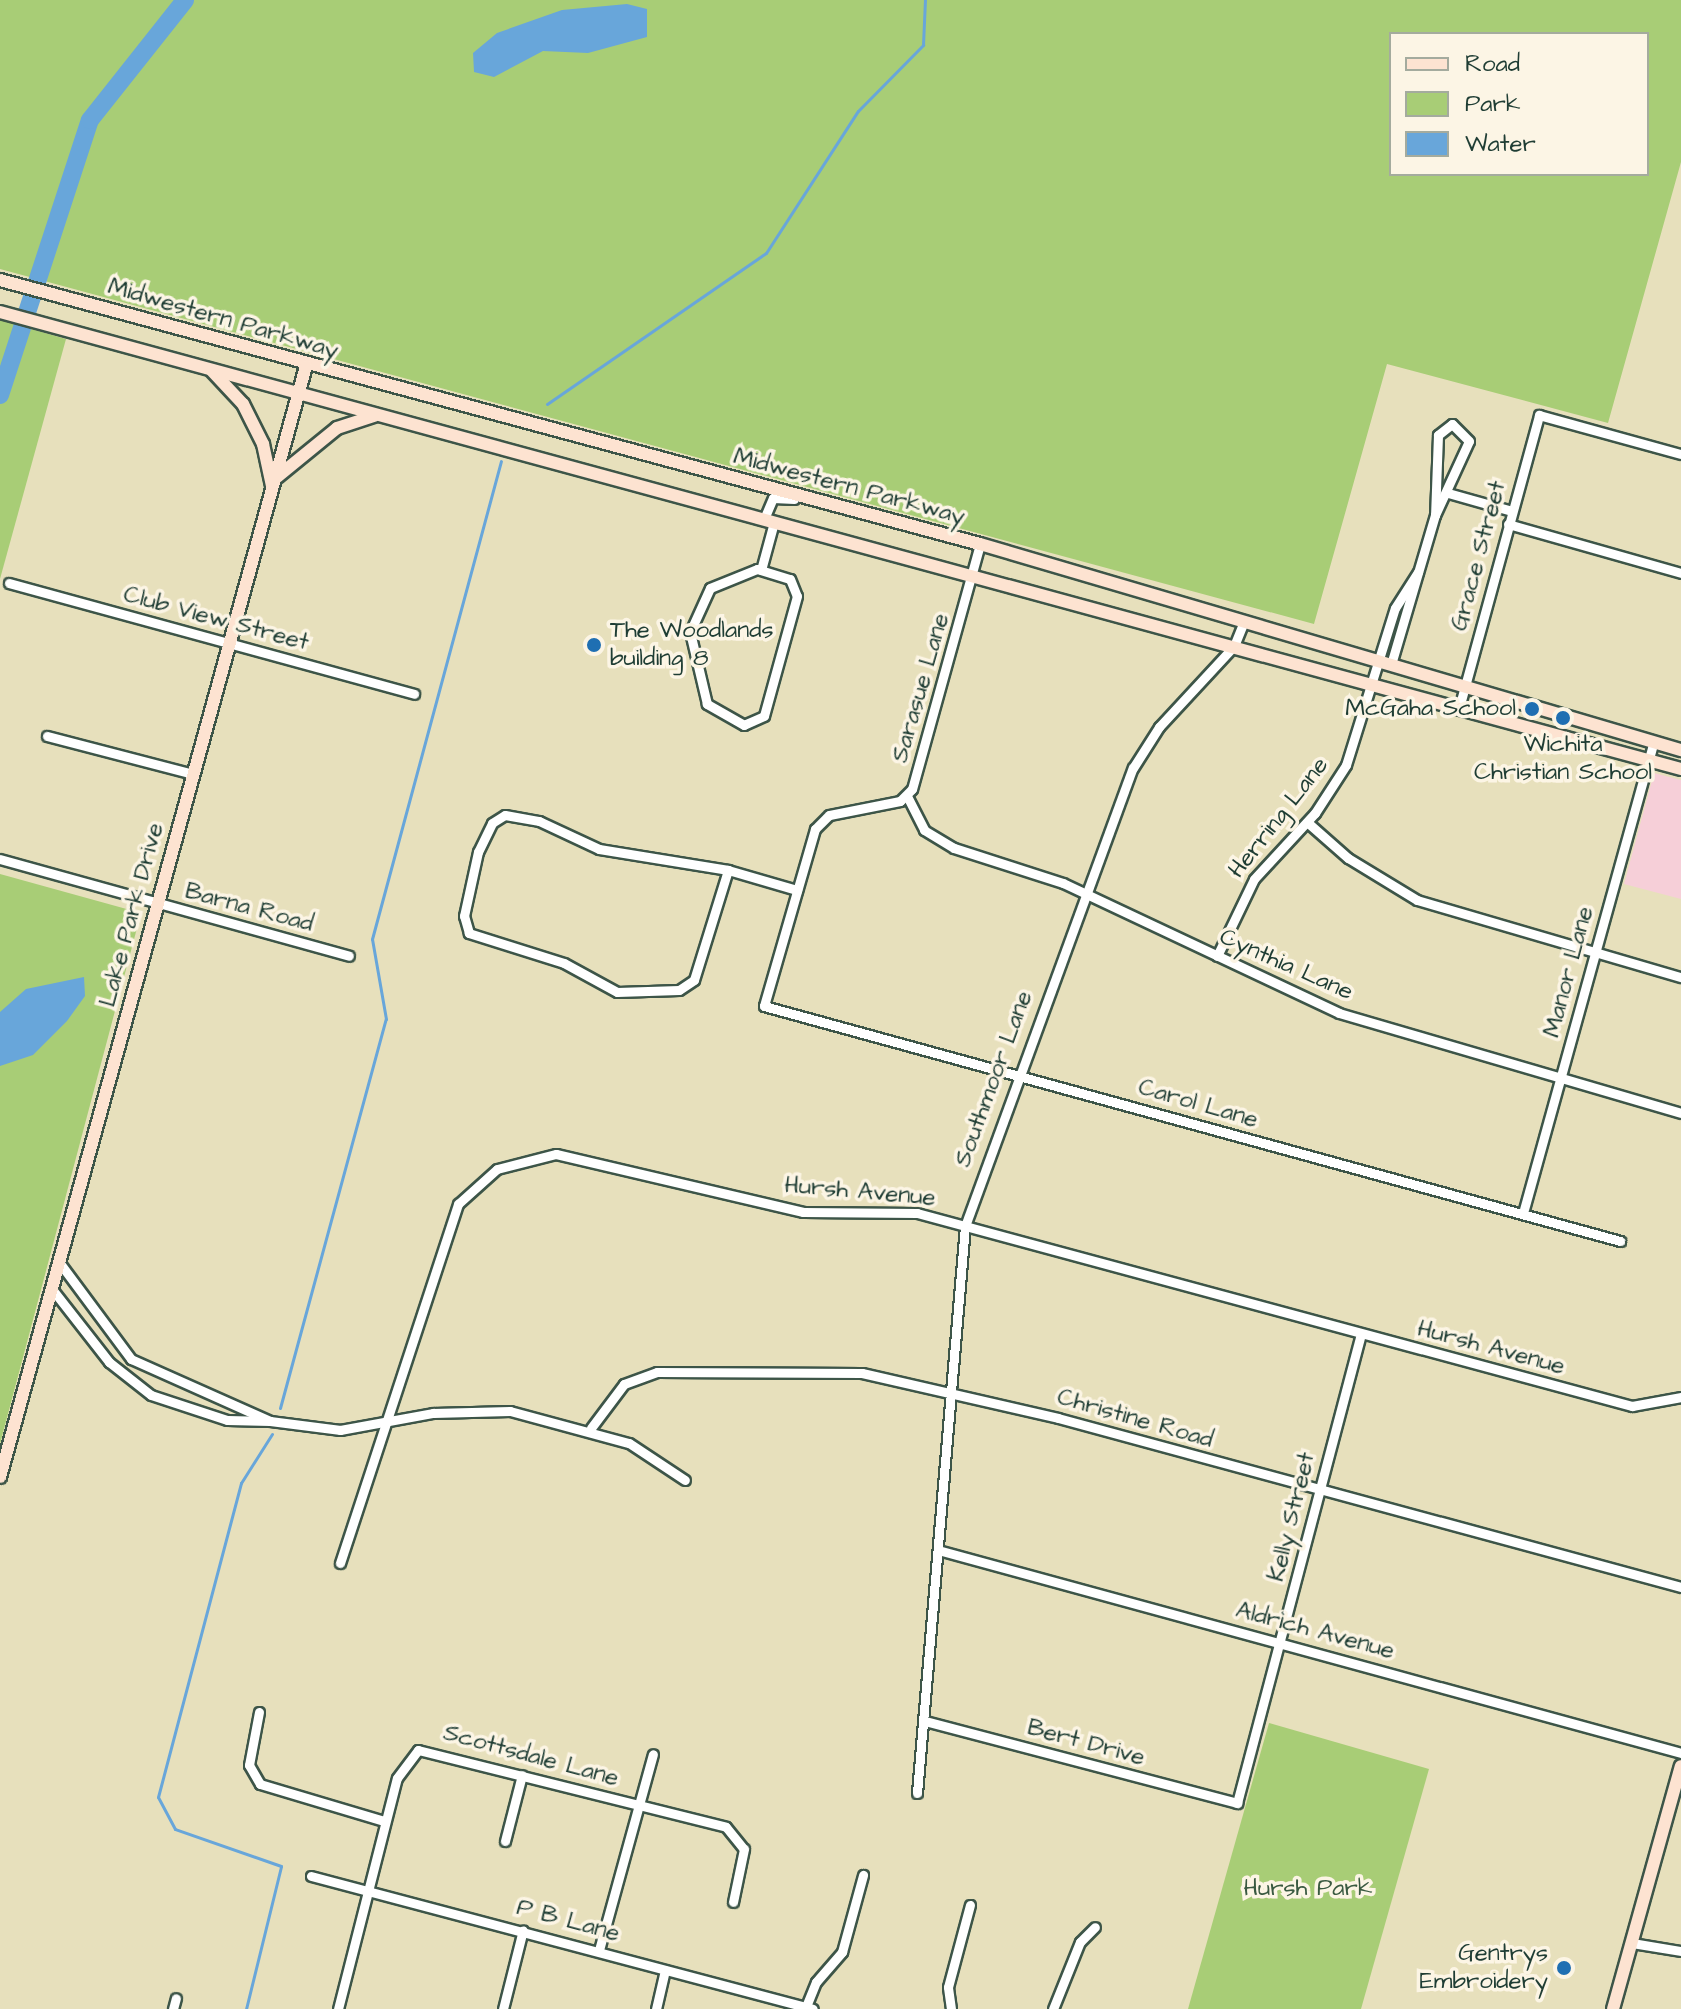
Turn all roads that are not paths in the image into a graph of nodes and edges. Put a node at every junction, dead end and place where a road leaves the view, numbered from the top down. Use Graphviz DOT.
graph roads {
  1 [pos="0,280"];
  2 [pos="0,312"];
  3 [pos="306,366"];
  4 [pos="212,371"];
  5 [pos="299,395"];
  6 [pos="376,416"];
  7 [pos="1681,454"];
  8 [pos="274,484"];
  9 [pos="1448,493"];
  10 [pos="840,507"];
  11 [pos="1512,511"];
  12 [pos="1435,515"];
  13 [pos="769,520"];
  14 [pos="1508,524"];
  15 [pos="980,544"];
  16 [pos="761,570"];
  17 [pos="1418,572"];
  18 [pos="1681,573"];
  19 [pos="972,574"];
  20 [pos="9,583"];
  21 [pos="1244,621"];
  22 [pos="230,644"];
  23 [pos="1234,646"];
  24 [pos="1378,657"];
  25 [pos="1392,661"];
  26 [pos="1372,683"];
  27 [pos="1463,691"];
  28 [pos="414,694"];
  29 [pos="1459,708"];
  30 [pos="47,736"];
  31 [pos="1653,743"];
  32 [pos="1681,750"];
  33 [pos="1648,760"];
  34 [pos="1681,769"];
  35 [pos="193,774"];
  36 [pos="907,796"];
  37 [pos="1307,822"];
  38 [pos="0,859"];
  39 [pos="728,870"];
  40 [pos="797,890"];
  41 [pos="1083,893"];
  42 [pos="158,903"];
  43 [pos="1594,954"];
  44 [pos="349,956"];
  45 [pos="1217,956"];
  46 [pos="1681,977"];
  47 [pos="764,1006"];
  48 [pos="1016,1076"];
  49 [pos="1559,1080"];
  50 [pos="1681,1113"];
  51 [pos="1523,1213"];
  52 [pos="965,1226"];
  53 [pos="1620,1241"];
  54 [pos="59,1262"];
  55 [pos="52,1289"];
  56 [pos="1361,1334"];
  57 [pos="951,1390"];
  58 [pos="1681,1397"];
  59 [pos="270,1421"];
  60 [pos="386,1423"];
  61 [pos="591,1428"];
  62 [pos="0,1477"];
  63 [pos="685,1480"];
  64 [pos="1321,1490"];
  65 [pos="938,1550"];
  66 [pos="340,1563"];
  67 [pos="1681,1587"];
  68 [pos="1280,1643"];
  69 [pos="259,1712"];
  70 [pos="925,1721"];
  71 [pos="1681,1753"];
  72 [pos="653,1754"];
  73 [pos="1681,1766"];
  74 [pos="522,1775"];
  75 [pos="917,1793"];
  76 [pos="1237,1803"];
  77 [pos="639,1805"];
  78 [pos="384,1821"];
  79 [pos="505,1841"];
  80 [pos="863,1875"];
  81 [pos="311,1876"];
  82 [pos="368,1889"];
  83 [pos="733,1902"];
  84 [pos="970,1905"];
  85 [pos="1095,1927"];
  86 [pos="523,1930"];
  87 [pos="1632,1943"];
  88 [pos="599,1950"];
  89 [pos="1681,1951"];
  90 [pos="665,1970"];
  91 [pos="176,1998"];
  92 [pos="808,2008"];
  93 [pos="173,2009"];
  94 [pos="338,2009"];
  95 [pos="503,2009"];
  96 [pos="656,2009"];
  97 [pos="951,2009"];
  98 [pos="1053,2009"];
  99 [pos="1613,2009"];
  1 -- 3 [label="main road, Midwestern Parkway"];
  2 -- 4 [label="main road"];
  3 -- 5 [label="main road, Lake Park Drive"];
  3 -- 10 [label="main road, Midwestern Parkway"];
  4 -- 5 [label="main road"];
  4 -- 8 [label="main road"];
  5 -- 6 [label="main road"];
  5 -- 8 [label="main road, Lake Park Drive"];
  6 -- 8 [label="main road"];
  6 -- 13 [label="main road"];
  7 -- 11 [label="street, Grace Street"];
  8 -- 22 [label="main road, Lake Park Drive"];
  9 -- 11 [label="street"];
  9 -- 12 [label="street"];
  9 -- 12 [label="street"];
  10 -- 13 [label="street"];
  10 -- 15 [label="main road, Midwestern Parkway"];
  11 -- 14 [label="street, Grace Street"];
  12 -- 17 [label="street"];
  13 -- 16 [label="street"];
  13 -- 19 [label="main road"];
  14 -- 18 [label="street"];
  14 -- 27 [label="street, Grace Street"];
  15 -- 19 [label="street, Sarasue Lane"];
  15 -- 21 [label="main road, Midwestern Parkway"];
  16 -- 16 [label="street"];
  17 -- 24 [label="street, Herring Lane"];
  17 -- 25 [label="street"];
  19 -- 23 [label="main road"];
  19 -- 36 [label="street, Sarasue Lane"];
  20 -- 22 [label="street, Club View Street"];
  21 -- 23 [label="street, Southmoor Lane"];
  21 -- 24 [label="main road, Midwestern Parkway"];
  22 -- 28 [label="street, Club View Street"];
  22 -- 35 [label="main road, Lake Park Drive"];
  23 -- 26 [label="main road"];
  23 -- 41 [label="street, Southmoor Lane"];
  24 -- 25 [label="main road, Midwestern Parkway"];
  24 -- 26 [label="street, Herring Lane"];
  25 -- 27 [label="main road, Midwestern Parkway"];
  26 -- 29 [label="main road"];
  26 -- 37 [label="street, Herring Lane"];
  27 -- 29 [label="street, Grace Street"];
  27 -- 31 [label="main road, Midwestern Parkway"];
  29 -- 33 [label="main road"];
  30 -- 35 [label="street"];
  31 -- 32 [label="main road, Midwestern Parkway"];
  31 -- 33 [label="street, Manor Lane"];
  33 -- 34 [label="main road"];
  33 -- 43 [label="street, Manor Lane"];
  35 -- 42 [label="main road, Lake Park Drive"];
  36 -- 40 [label="street, Sarasue Lane"];
  36 -- 41 [label="street, Cynthia Lane"];
  37 -- 43 [label="street"];
  37 -- 45 [label="street, Herring Lane"];
  38 -- 42 [label="street, Barna Road"];
  39 -- 39 [label="street"];
  39 -- 40 [label="street"];
  40 -- 47 [label="street, Sarasue Lane"];
  41 -- 45 [label="street, Cynthia Lane"];
  41 -- 48 [label="street, Southmoor Lane"];
  42 -- 44 [label="street, Barna Road"];
  42 -- 54 [label="main road, Lake Park Drive"];
  43 -- 46 [label="street"];
  43 -- 49 [label="street, Manor Lane"];
  45 -- 49 [label="street, Cynthia Lane"];
  47 -- 48 [label="street, Carol Lane"];
  48 -- 51 [label="street, Carol Lane"];
  48 -- 52 [label="street, Southmoor Lane"];
  49 -- 50 [label="street, Cynthia Lane"];
  49 -- 51 [label="street, Manor Lane"];
  51 -- 53 [label="street, Carol Lane"];
  52 -- 56 [label="street, Hursh Avenue"];
  52 -- 57 [label="street, Southmoor Lane"];
  52 -- 60 [label="street, Hursh Avenue"];
  54 -- 55 [label="main road, Lake Park Drive"];
  54 -- 59 [label="street"];
  55 -- 59 [label="street"];
  55 -- 62 [label="main road, Lake Park Drive"];
  56 -- 58 [label="street, Hursh Avenue"];
  56 -- 64 [label="street, Kelly Street"];
  57 -- 61 [label="street, Christine Road"];
  57 -- 64 [label="street, Christine Road"];
  57 -- 65 [label="street, Southmoor Lane"];
  59 -- 60 [label="street"];
  60 -- 61 [label="street"];
  60 -- 66 [label="street, Hursh Avenue"];
  61 -- 63 [label="street"];
  64 -- 67 [label="street, Christine Road"];
  64 -- 68 [label="street, Kelly Street"];
  65 -- 68 [label="street, Aldrich Avenue"];
  65 -- 70 [label="street, Southmoor Lane"];
  68 -- 71 [label="street, Aldrich Avenue"];
  68 -- 76 [label="street, Kelly Street"];
  69 -- 78 [label="street"];
  70 -- 75 [label="street, Southmoor Lane"];
  70 -- 76 [label="street, Bert Drive"];
  72 -- 77 [label="street"];
  73 -- 87 [label="main road"];
  74 -- 77 [label="street, Scottsdale Lane"];
  74 -- 78 [label="street, Scottsdale Lane"];
  74 -- 79 [label="street"];
  77 -- 83 [label="street, Scottsdale Lane"];
  77 -- 88 [label="street"];
  78 -- 82 [label="street, Scottsdale Lane"];
  80 -- 92 [label="street"];
  81 -- 82 [label="street, P B Lane"];
  82 -- 86 [label="street, P B Lane"];
  82 -- 94 [label="street, Scottsdale Lane"];
  84 -- 97 [label="street"];
  85 -- 98 [label="street"];
  86 -- 88 [label="street, P B Lane"];
  86 -- 95 [label="street"];
  87 -- 89 [label="street"];
  87 -- 99 [label="main road"];
  88 -- 90 [label="street, P B Lane"];
  90 -- 92 [label="street, P B Lane"];
  90 -- 96 [label="street"];
  91 -- 93 [label="street"];
}
